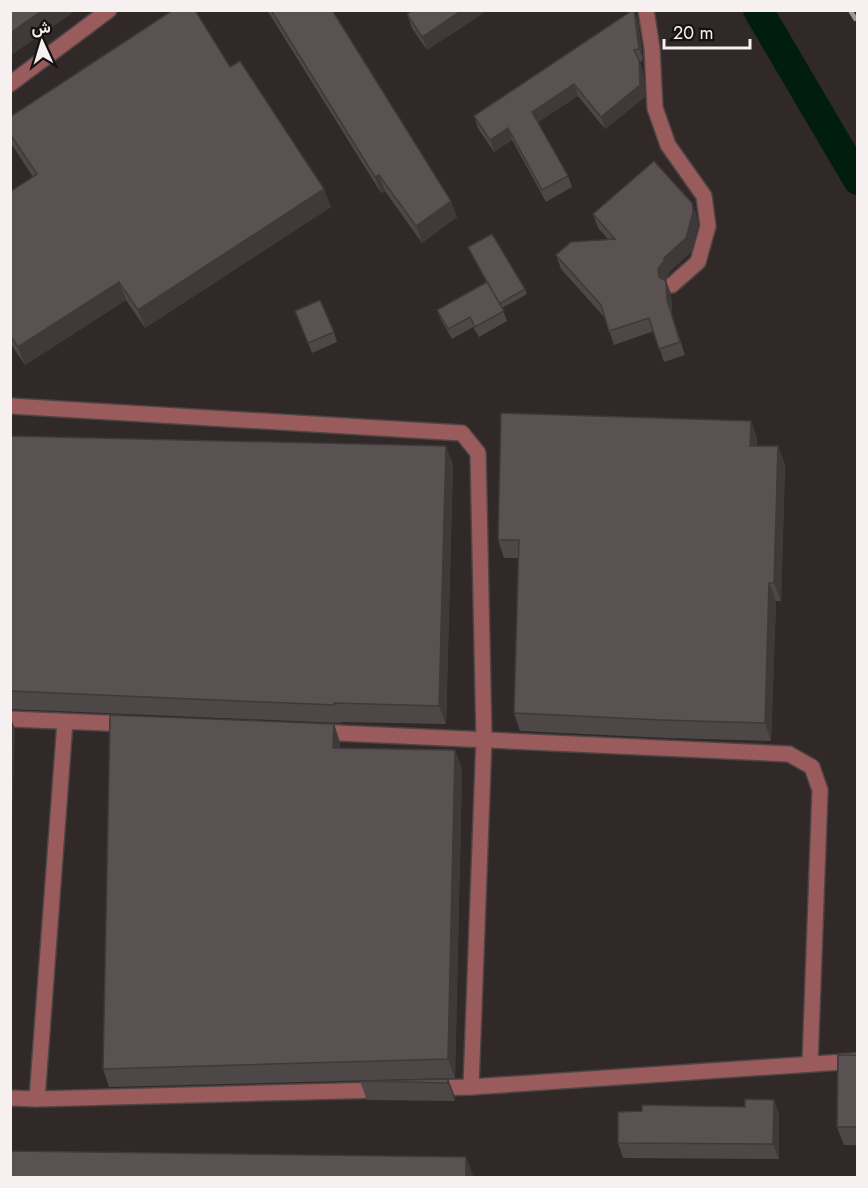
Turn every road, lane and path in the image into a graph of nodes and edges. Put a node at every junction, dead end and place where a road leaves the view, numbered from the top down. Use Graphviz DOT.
graph roads {
  1 [pos="109,10"];
  2 [pos="646,10"];
  3 [pos="10,84"];
  4 [pos="672,285"];
  5 [pos="10,406"];
  6 [pos="10,719"];
  7 [pos="65,722"];
  8 [pos="149,725"];
  9 [pos="304,732"];
  10 [pos="484,739"];
  11 [pos="858,1061"];
  12 [pos="810,1064"];
  13 [pos="471,1087"];
  14 [pos="400,1089"];
  15 [pos="424,1089"];
  16 [pos="10,1098"];
  17 [pos="37,1099"];
  1 -- 3 [label="lane"];
  2 -- 4 [label="lane"];
  5 -- 10 [label="lane"];
  6 -- 7 [label="lane"];
  7 -- 8 [label="lane"];
  7 -- 17 [label="lane"];
  9 -- 10 [label="lane"];
  10 -- 12 [label="lane"];
  10 -- 13 [label="lane"];
  11 -- 12 [label="lane"];
  12 -- 13 [label="lane"];
  13 -- 15 [label="lane"];
  14 -- 17 [label="lane"];
  16 -- 17 [label="lane"];
}
